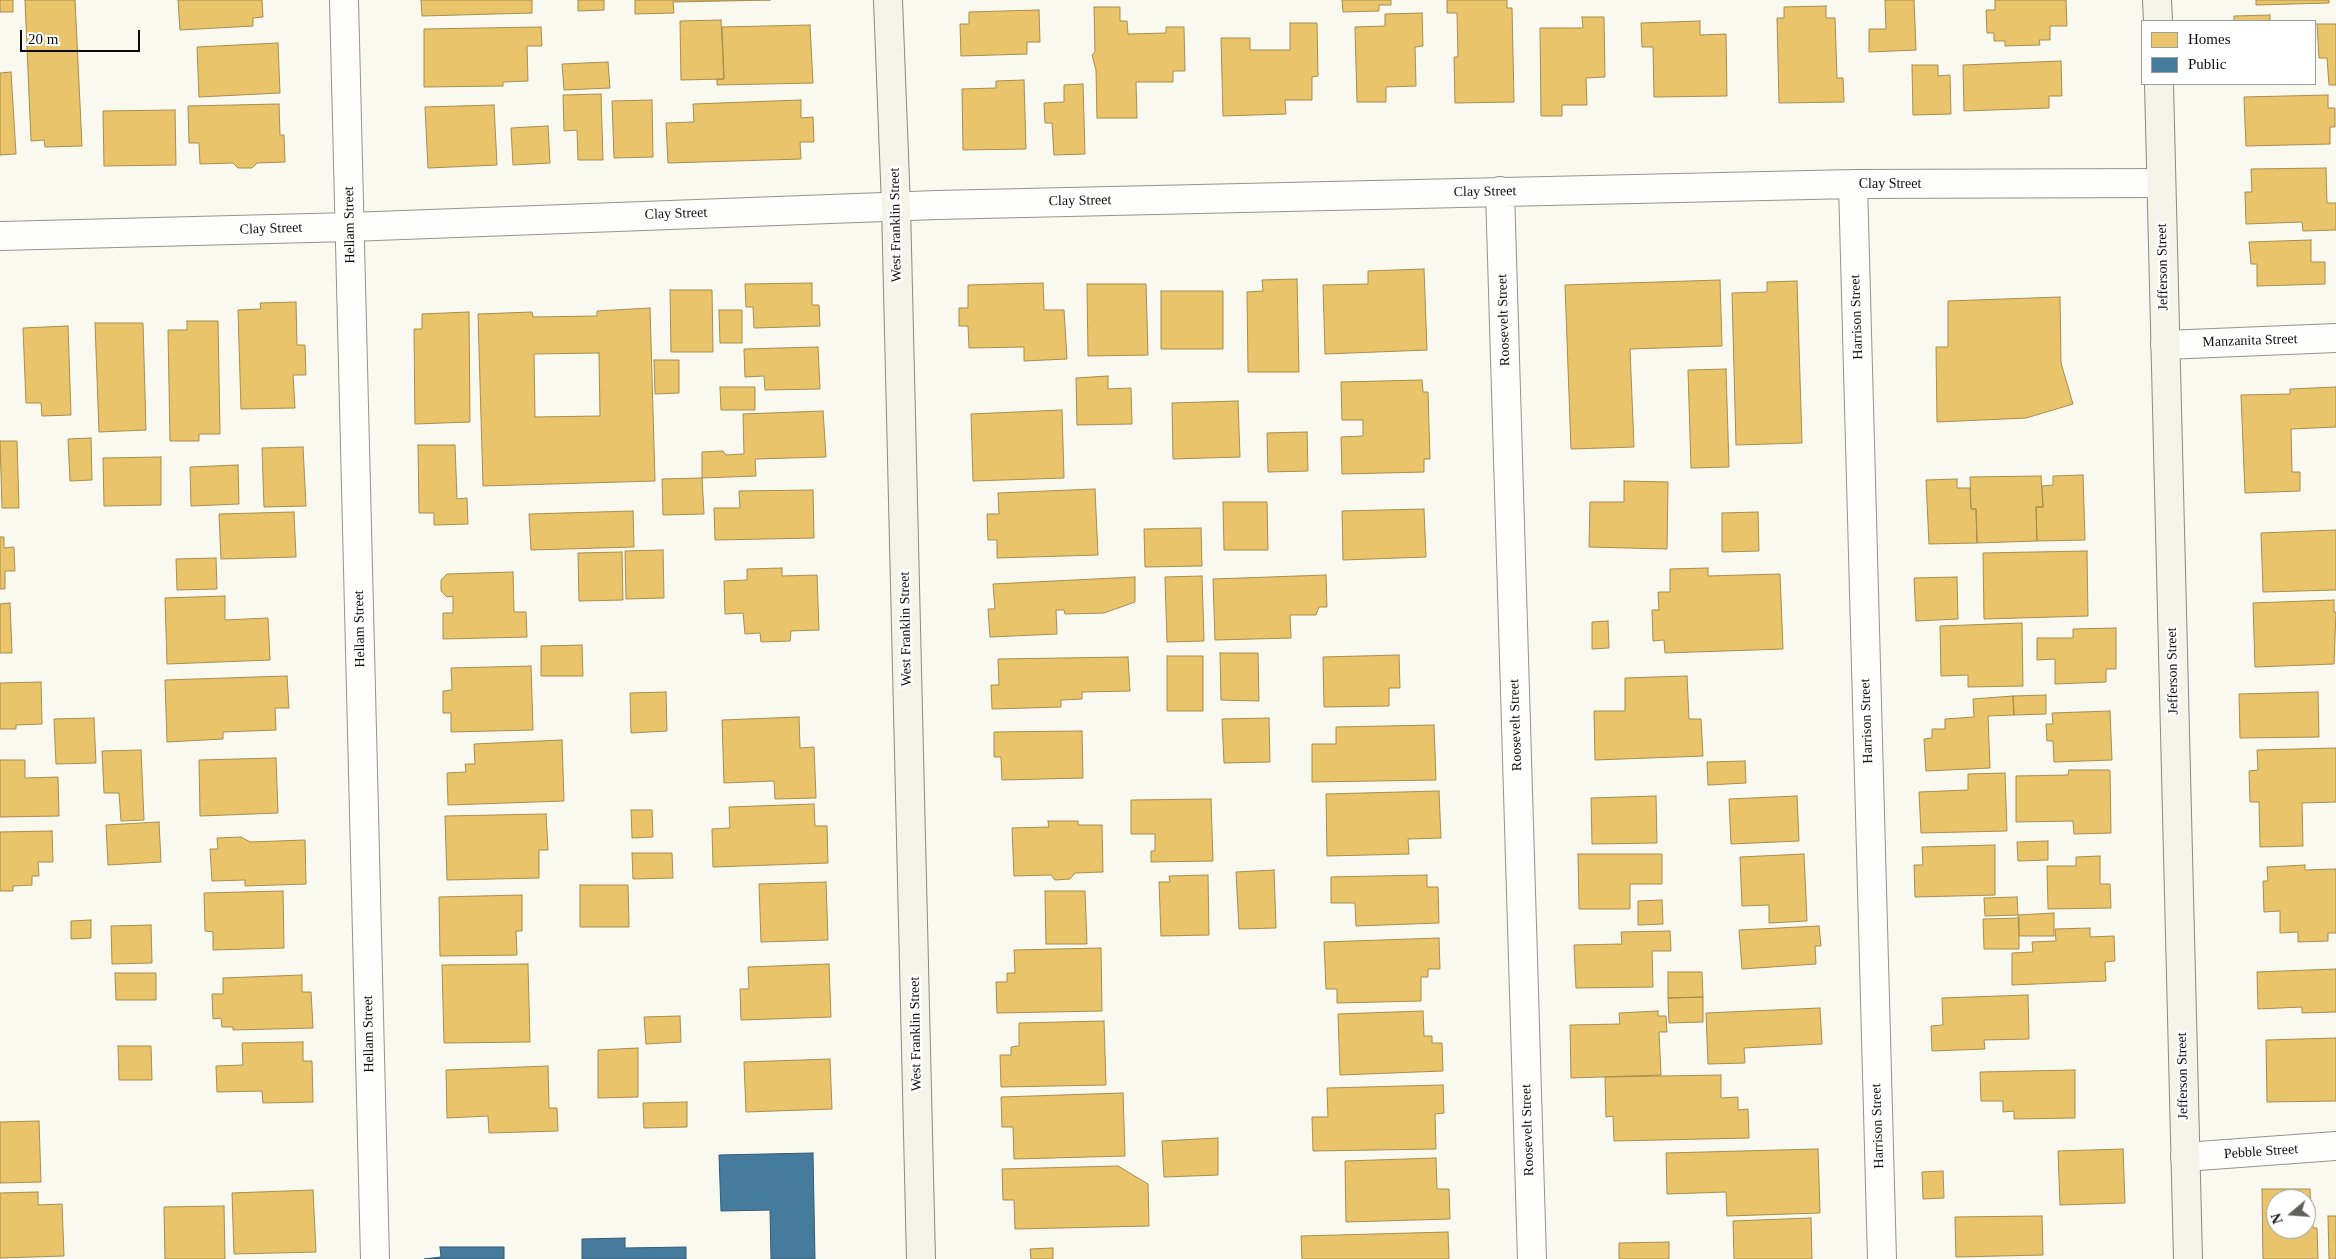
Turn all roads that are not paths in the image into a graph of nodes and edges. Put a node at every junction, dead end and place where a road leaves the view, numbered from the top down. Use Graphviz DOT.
graph roads {
  1 [pos="344,0"];
  2 [pos="888,0"];
  3 [pos="2157,0"];
  4 [pos="2158,20"];
  5 [pos="2159,85"];
  6 [pos="2161,183"];
  7 [pos="1853,184"];
  8 [pos="1500,191"];
  9 [pos="896,206"];
  10 [pos="350,227"];
  11 [pos="0,236"];
  12 [pos="2336,338"];
  13 [pos="2165,345"];
  14 [pos="2336,1146"];
  15 [pos="2185,1157"];
  16 [pos="375,1259"];
  17 [pos="921,1259"];
  18 [pos="1532,1259"];
  19 [pos="1882,1259"];
  20 [pos="2188,1259"];
  1 -- 10 [label="street, Hellam Street"];
  2 -- 9 [label="street, West Franklin Street"];
  3 -- 4 [label="street"];
  5 -- 6 [label="street, Jefferson Street"];
  6 -- 7 [label="street, Clay Street"];
  6 -- 13 [label="street, Jefferson Street"];
  7 -- 8 [label="street, Clay Street"];
  7 -- 19 [label="street, Harrison Street"];
  8 -- 9 [label="street, Clay Street"];
  8 -- 18 [label="street, Roosevelt Street"];
  9 -- 10 [label="street, Clay Street"];
  9 -- 17 [label="street, West Franklin Street"];
  10 -- 11 [label="street, Clay Street"];
  10 -- 16 [label="street, Hellam Street"];
  12 -- 13 [label="street, Manzanita Street"];
  13 -- 15 [label="street, Jefferson Street"];
  14 -- 15 [label="street, Pebble Street"];
  15 -- 20 [label="street, Jefferson Street"];
}
